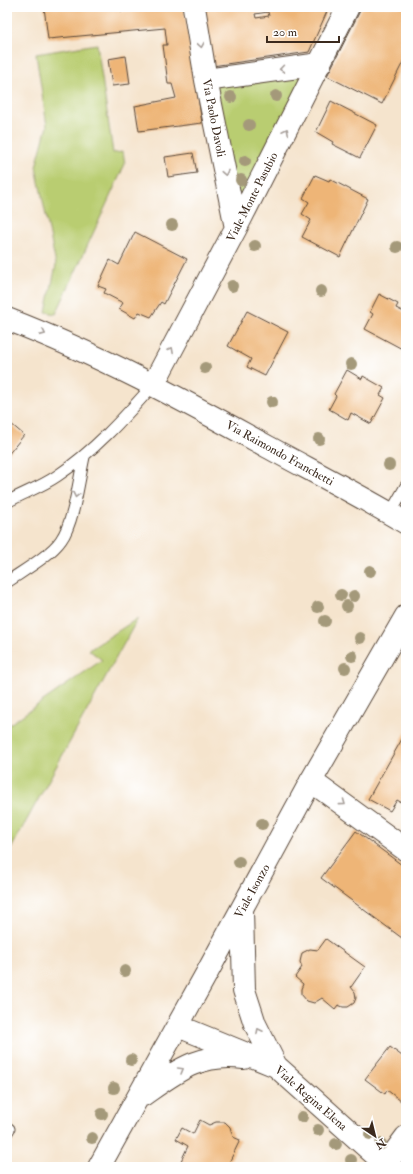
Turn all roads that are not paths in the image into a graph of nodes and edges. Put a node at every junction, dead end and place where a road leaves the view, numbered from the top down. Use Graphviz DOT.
graph roads {
  1 [pos="194,7"];
  2 [pos="348,7"];
  3 [pos="320,64"];
  4 [pos="206,80"];
  5 [pos="236,228"];
  6 [pos="7,319"];
  7 [pos="153,385"];
  8 [pos="84,457"];
  9 [pos="7,502"];
  10 [pos="401,507"];
  11 [pos="7,582"];
  12 [pos="406,616"];
  13 [pos="311,781"];
  14 [pos="406,850"];
  15 [pos="242,909"];
  16 [pos="178,1026"];
  17 [pos="276,1066"];
  18 [pos="137,1100"];
  19 [pos="406,1137"];
  20 [pos="388,1166"];
  21 [pos="99,1167"];
  1 -- 4 [label="street, Via Paolo Davoli, one-way"];
  2 -- 3 [label="street, Viale Monte Pasubio"];
  3 -- 4 [label="street, one-way"];
  5 -- 3 [label="street, Viale Monte Pasubio, one-way"];
  4 -- 5 [label="street, Via Paolo Davoli, one-way"];
  7 -- 5 [label="street, Viale Monte Pasubio, one-way"];
  6 -- 7 [label="street, Via Raimondo Franchetti, one-way"];
  7 -- 8 [label="lane"];
  7 -- 10 [label="street, Via Raimondo Franchetti"];
  8 -- 9 [label="lane"];
  8 -- 11 [label="lane, one-way"];
  12 -- 13 [label="street, Viale Isonzo"];
  13 -- 14 [label="street, one-way"];
  13 -- 15 [label="street, Viale Isonzo"];
  15 -- 16 [label="street, Viale Isonzo"];
  17 -- 15 [label="street, one-way"];
  16 -- 17 [label="street, Viale Regina Elena"];
  16 -- 18 [label="street, Viale Isonzo"];
  18 -- 17 [label="street, one-way"];
  17 -- 20 [label="street, Viale Regina Elena"];
  18 -- 21 [label="street, Viale Isonzo"];
  19 -- 20 [label="street"];
}
